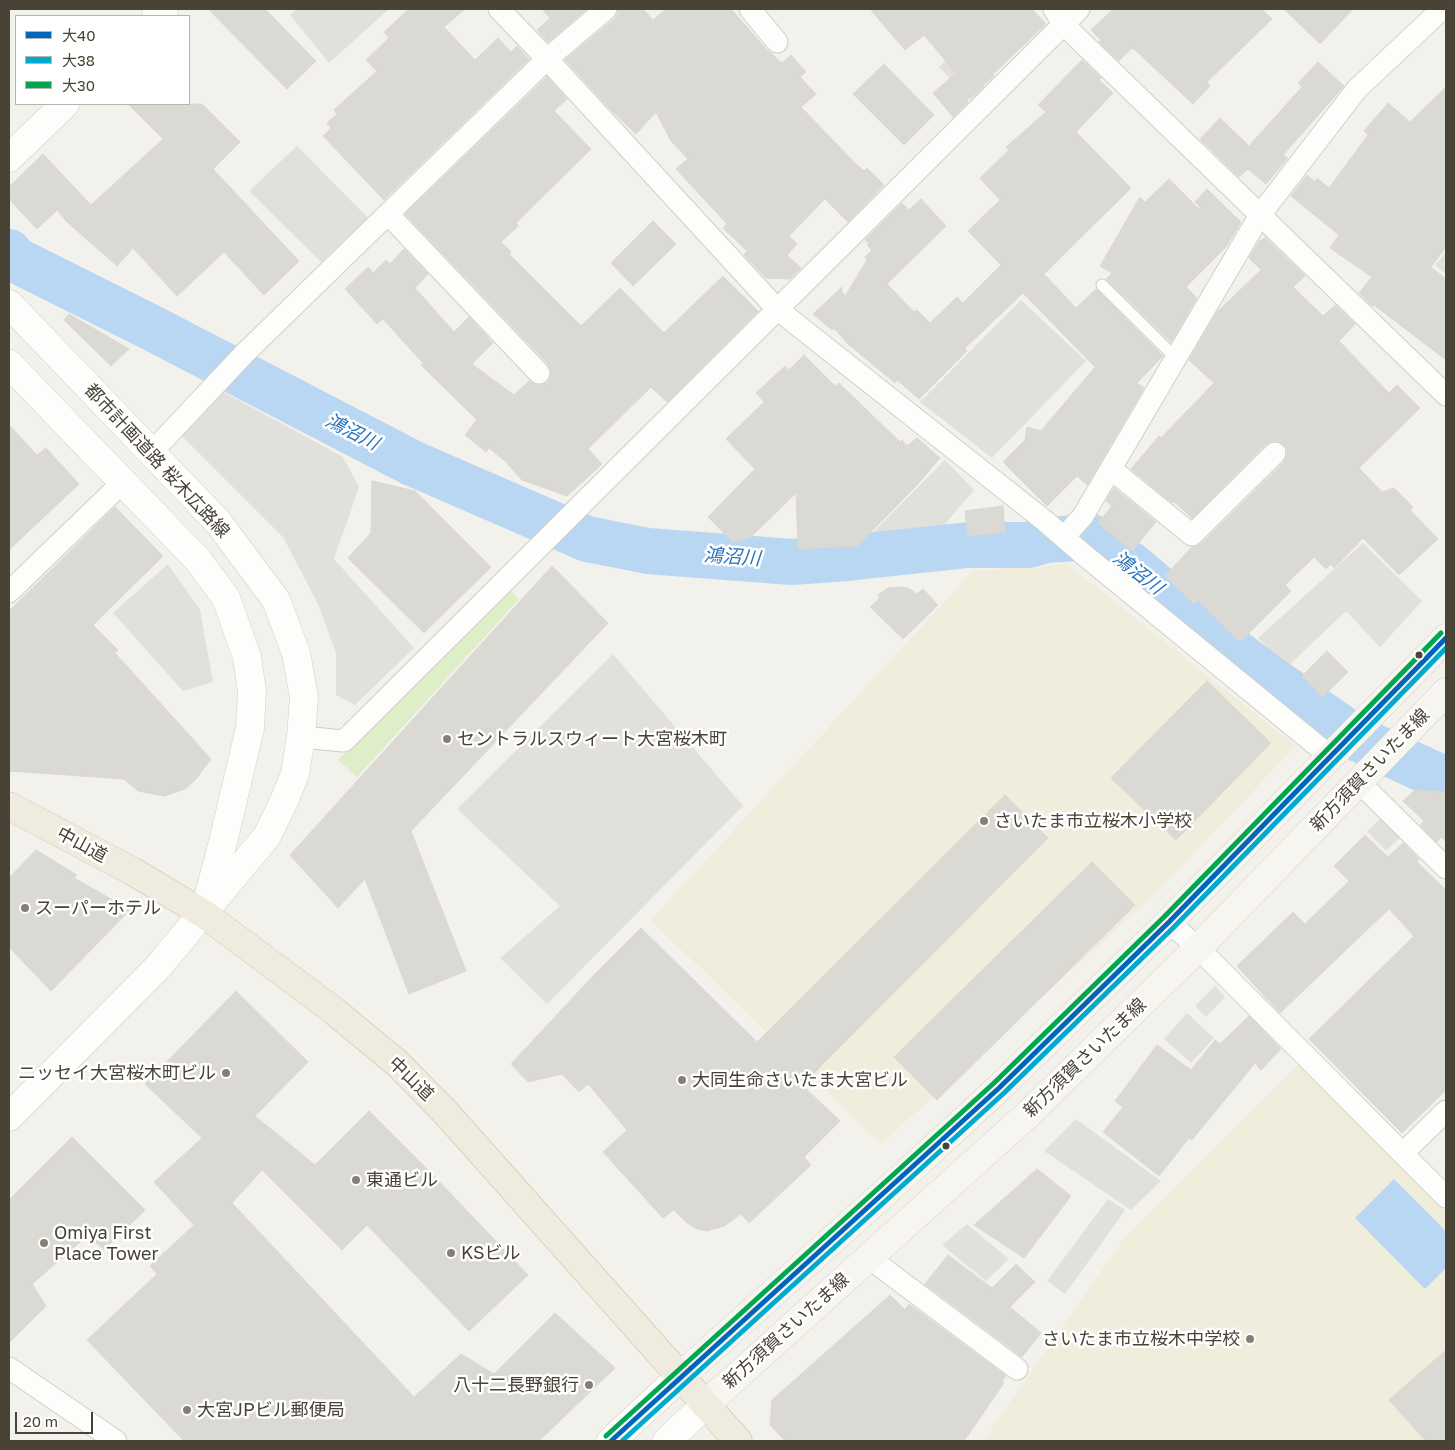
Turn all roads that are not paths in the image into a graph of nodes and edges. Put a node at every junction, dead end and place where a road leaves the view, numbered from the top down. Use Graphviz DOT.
graph roads {
  1 [pos="499,9"];
  2 [pos="606,9"];
  3 [pos="750,9"];
  4 [pos="1079,9"];
  5 [pos="1442,9"];
  6 [pos="1059,16"];
  7 [pos="777,42"];
  8 [pos="547,59"];
  9 [pos="64,105"];
  10 [pos="9,158"];
  11 [pos="388,214"];
  12 [pos="1260,215"];
  13 [pos="1102,285"];
  14 [pos="9,304"];
  15 [pos="778,310"];
  16 [pos="1176,358"];
  17 [pos="9,364"];
  18 [pos="539,373"];
  19 [pos="1446,395"];
  20 [pos="151,452"];
  21 [pos="1275,453"];
  22 [pos="1110,469"];
  23 [pos="123,482"];
  24 [pos="1064,537"];
  25 [pos="9,592"];
  26 [pos="1446,638"];
  27 [pos="1446,692"];
  28 [pos="301,737"];
  29 [pos="1335,752"];
  30 [pos="1363,777"];
  31 [pos="9,806"];
  32 [pos="1446,868"];
  33 [pos="204,914"];
  34 [pos="1169,922"];
  35 [pos="1198,948"];
  36 [pos="1446,1111"];
  37 [pos="9,1117"];
  38 [pos="1403,1153"];
  39 [pos="1446,1197"];
  40 [pos="868,1257"];
  41 [pos="9,1368"];
  42 [pos="1017,1370"];
  43 [pos="680,1377"];
  44 [pos="705,1405"];
  45 [pos="116,1441"];
  46 [pos="611,1441"];
  47 [pos="667,1441"];
  48 [pos="738,1441"];
  1 -- 8 [label="street"];
  2 -- 8 [label="street"];
  3 -- 7 [label="street"];
  4 -- 6 [label="street"];
  5 -- 12 [label="street"];
  6 -- 12 [label="street"];
  6 -- 15 [label="street"];
  8 -- 11 [label="street"];
  8 -- 15 [label="street"];
  9 -- 10 [label="street"];
  11 -- 18 [label="street"];
  11 -- 20 [label="street"];
  12 -- 16 [label="street"];
  12 -- 19 [label="street"];
  13 -- 16 [label="lane"];
  14 -- 20 [label="street, 都市計画道路 桜木広路線"];
  15 -- 24 [label="street"];
  15 -- 28 [label="street"];
  16 -- 22 [label="street"];
  17 -- 23 [label="street"];
  20 -- 28 [label="street, 都市計画道路 桜木広路線"];
  21 -- 22 [label="street"];
  22 -- 24 [label="street"];
  23 -- 25 [label="street"];
  23 -- 33 [label="street"];
  24 -- 29 [label="street"];
  26 -- 29 [label="main road, 新方須賀さいたま線"];
  27 -- 30 [label="main road, 新方須賀さいたま線"];
  28 -- 33 [label="street, 都市計画道路 桜木広路線"];
  29 -- 34 [label="main road, 新方須賀さいたま線"];
  30 -- 32 [label="street"];
  30 -- 35 [label="main road, 新方須賀さいたま線"];
  31 -- 33 [label="highway, 中山道"];
  33 -- 37 [label="street, 都市計画道路 桜木広路線"];
  33 -- 43 [label="highway, 中山道"];
  34 -- 35 [label="street"];
  34 -- 43 [label="main road, 新方須賀さいたま線"];
  35 -- 38 [label="street"];
  35 -- 40 [label="main road, 新方須賀さいたま線"];
  36 -- 38 [label="street"];
  38 -- 39 [label="street"];
  40 -- 42 [label="street"];
  40 -- 44 [label="main road, 新方須賀さいたま線"];
  41 -- 45 [label="street"];
  43 -- 44 [label="highway, 中山道"];
  43 -- 46 [label="street"];
  44 -- 47 [label="street"];
  44 -- 48 [label="highway, 中山道"];
}
